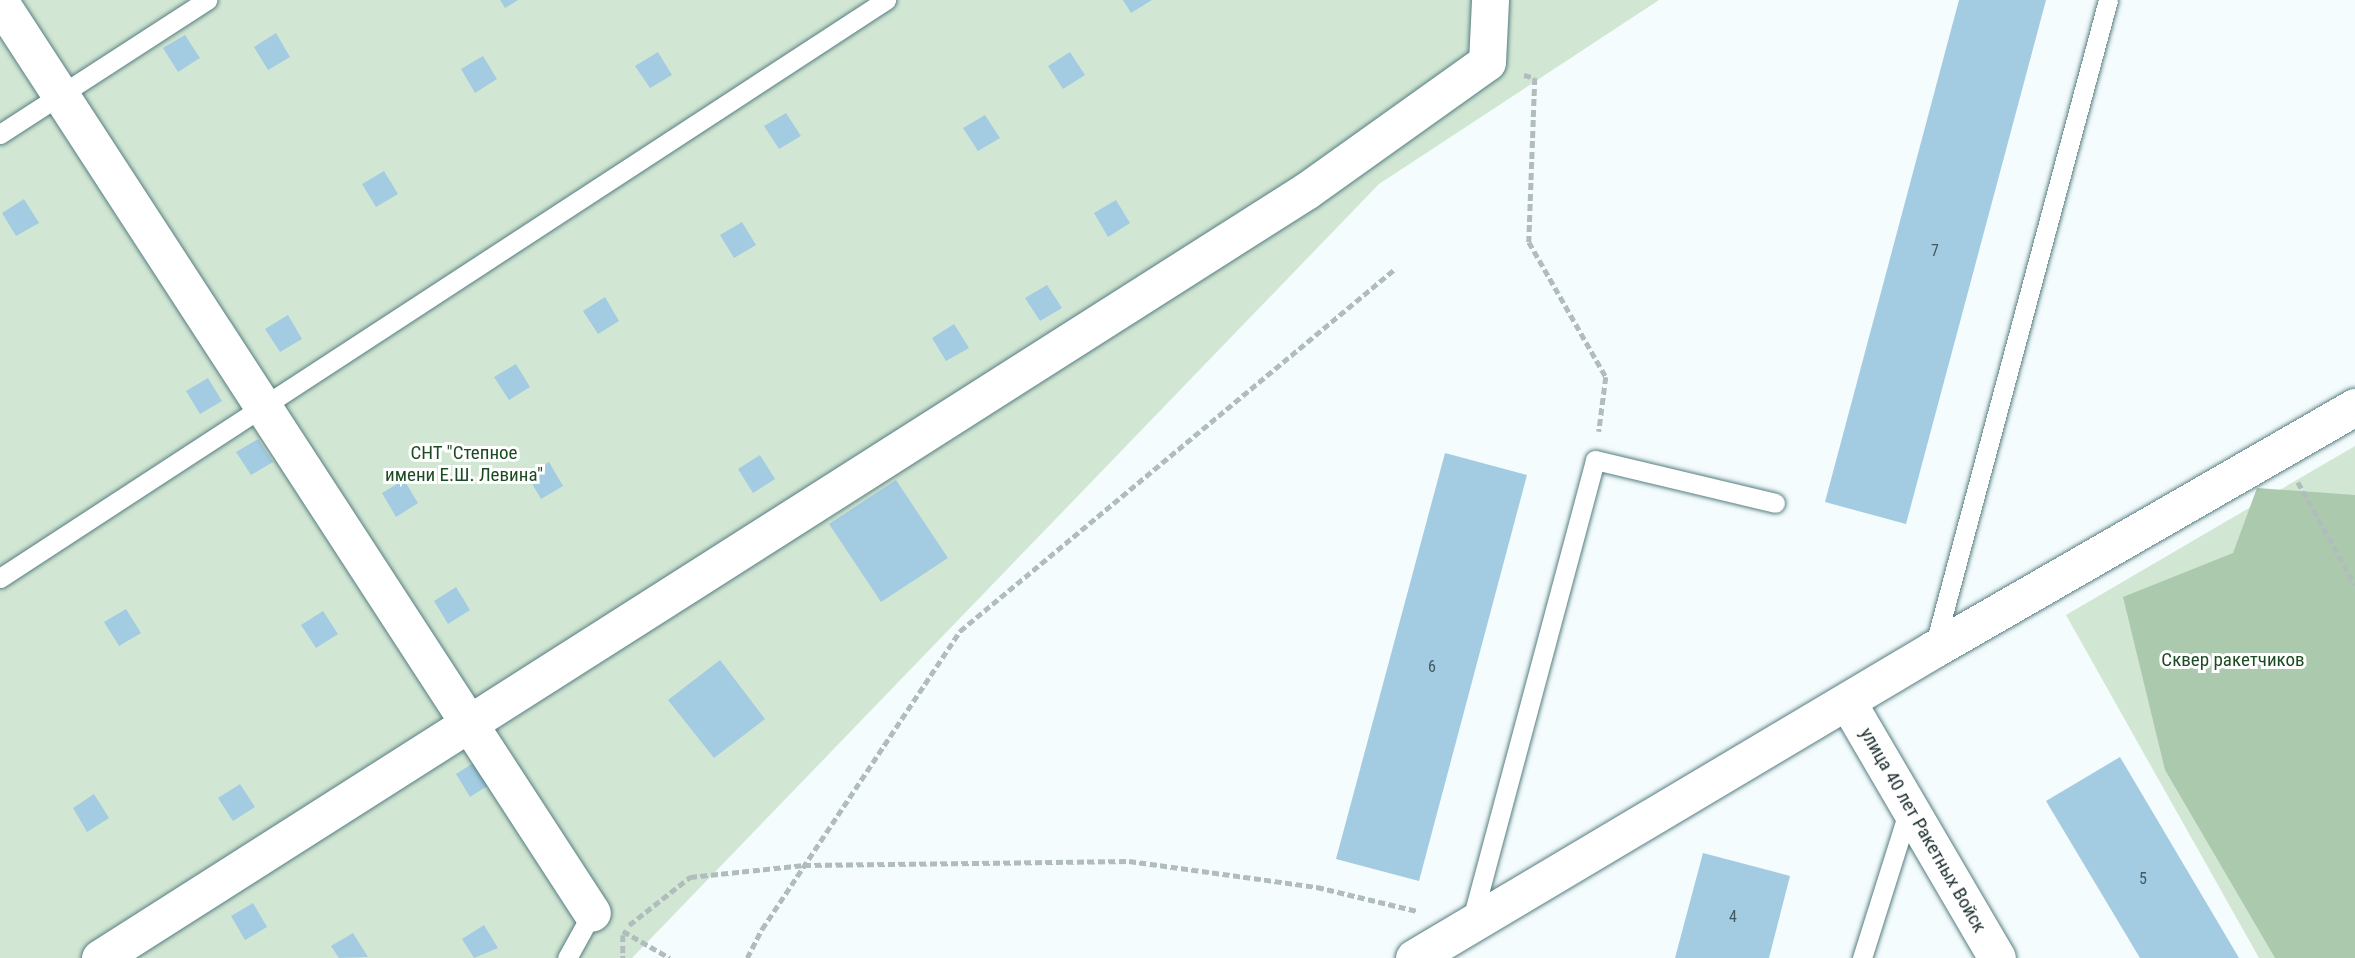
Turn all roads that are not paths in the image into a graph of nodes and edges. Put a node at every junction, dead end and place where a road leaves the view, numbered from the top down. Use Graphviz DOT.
graph roads {
  1 [pos="208,0"];
  2 [pos="886,0"];
  3 [pos="1490,0"];
  4 [pos="2108,0"];
  5 [pos="0,2"];
  6 [pos="60,95"];
  7 [pos="0,134"];
  8 [pos="262,407"];
  9 [pos="2355,407"];
  10 [pos="1775,503"];
  11 [pos="0,578"];
  12 [pos="1934,649"];
  13 [pos="1848,703"];
  14 [pos="467,721"];
  15 [pos="1910,807"];
  16 [pos="608,922"];
  17 [pos="1471,923"];
  18 [pos="100,958"];
  19 [pos="568,958"];
  20 [pos="1414,958"];
  21 [pos="1862,958"];
  22 [pos="1997,958"];
  1 -- 6 [label="lane"];
  2 -- 8 [label="lane"];
  3 -- 14 [label="street"];
  4 -- 12 [label="lane"];
  5 -- 6 [label="street"];
  6 -- 7 [label="lane"];
  6 -- 8 [label="street"];
  8 -- 11 [label="lane"];
  8 -- 14 [label="street"];
  9 -- 12 [label="street"];
  10 -- 17 [label="lane"];
  12 -- 13 [label="street"];
  13 -- 15 [label="street, улица 40 лет Ракетных Войск"];
  13 -- 17 [label="street"];
  14 -- 16 [label="street"];
  14 -- 18 [label="street"];
  15 -- 21 [label="lane"];
  15 -- 22 [label="street, улица 40 лет Ракетных Войск"];
  16 -- 19 [label="lane"];
  17 -- 20 [label="street"];
}
